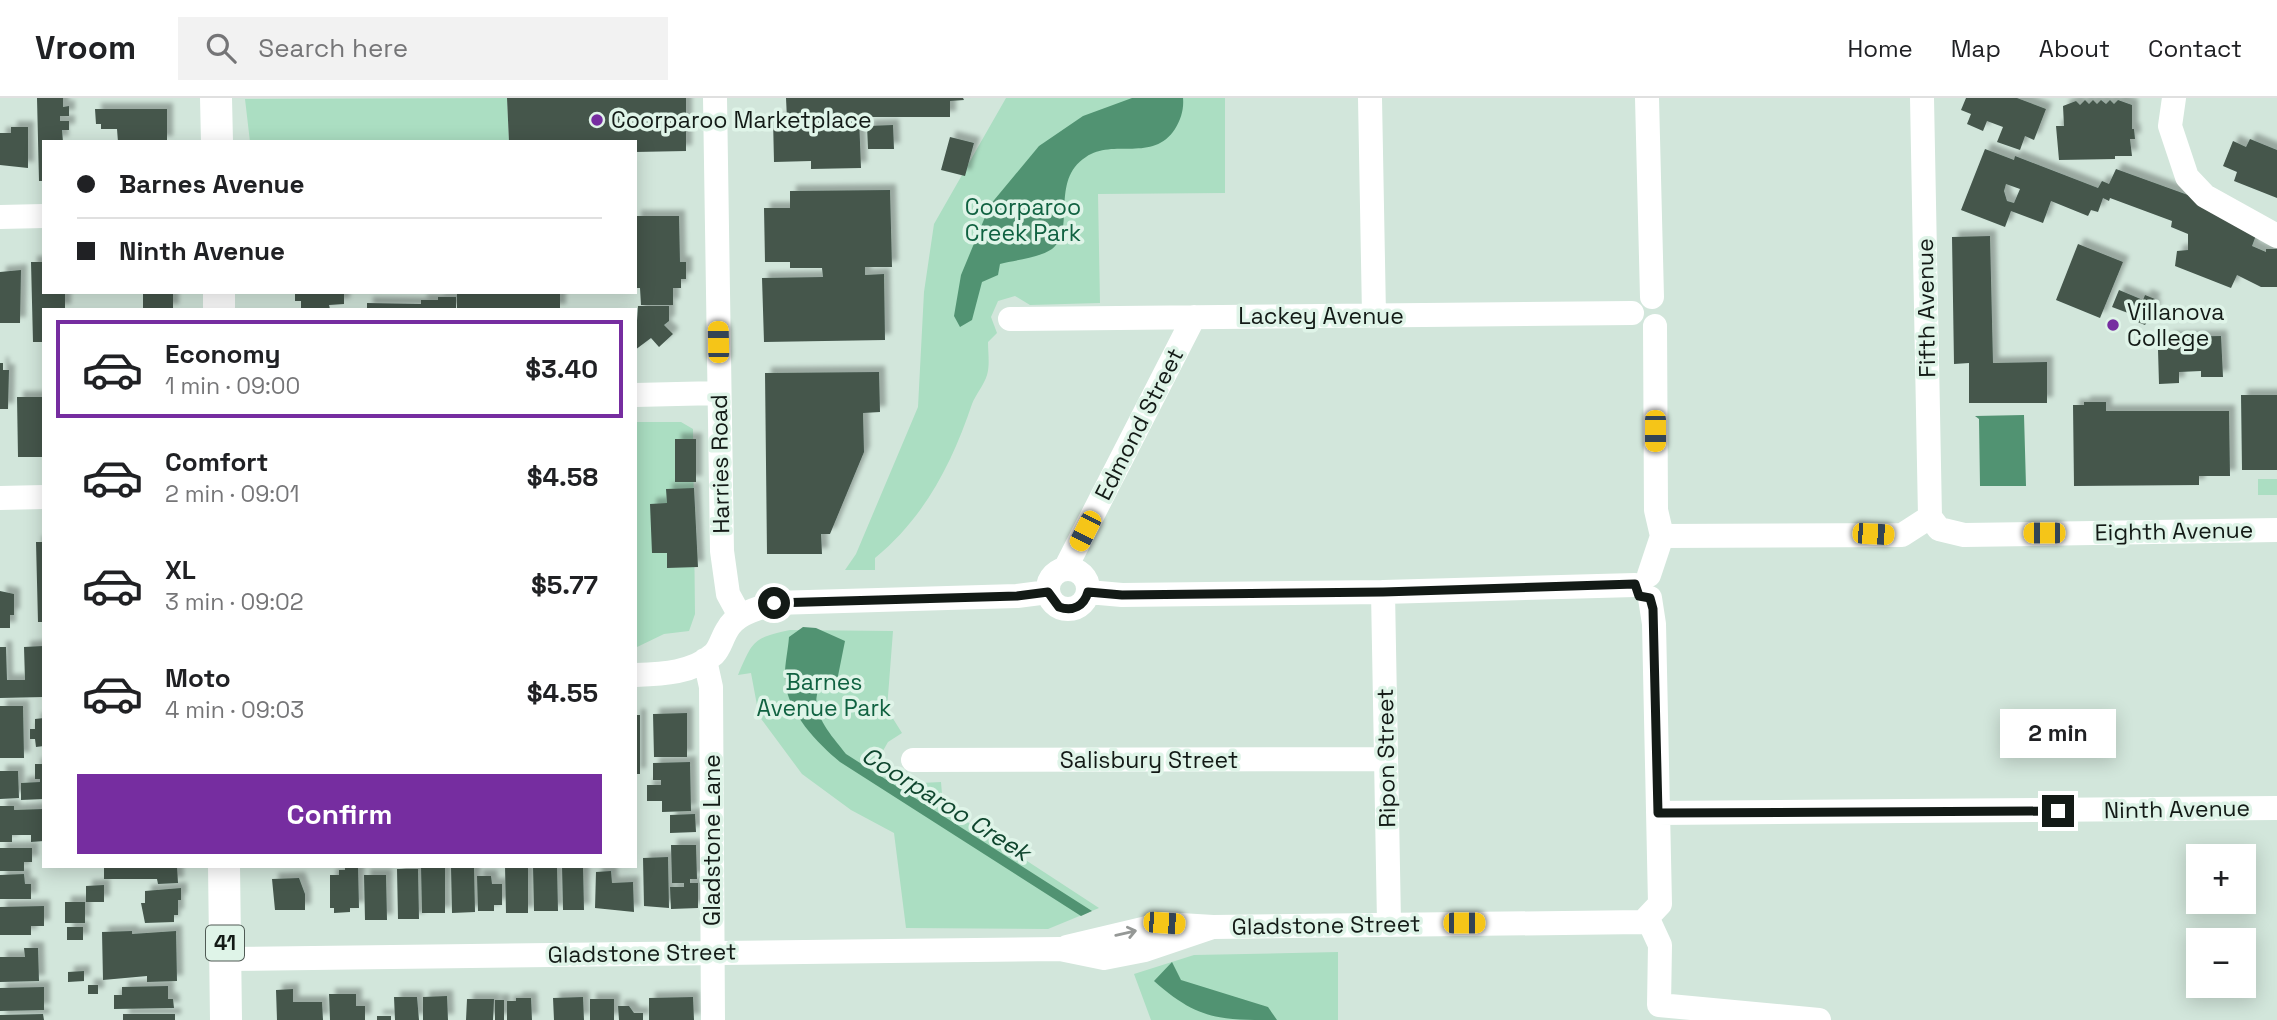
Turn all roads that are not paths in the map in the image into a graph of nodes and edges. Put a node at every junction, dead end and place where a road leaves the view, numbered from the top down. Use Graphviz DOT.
graph roads {
  1 [pos="216,98"];
  2 [pos="715,98"];
  3 [pos="1370,98"];
  4 [pos="1647,98"];
  5 [pos="1922,98"];
  6 [pos="2174,98"];
  7 [pos="216,140"];
  8 [pos="42,216"];
  9 [pos="0,217"];
  10 [pos="2277,236"];
  11 [pos="1652,297"];
  12 [pos="1632,313"];
  13 [pos="1374,315"];
  14 [pos="1194,317"];
  15 [pos="1010,318"];
  16 [pos="1654,326"];
  17 [pos="719,393"];
  18 [pos="637,395"];
  19 [pos="42,497"];
  20 [pos="0,498"];
  21 [pos="1930,517"];
  22 [pos="2277,530"];
  23 [pos="1662,536"];
  24 [pos="1065,569"];
  25 [pos="1645,586"];
  26 [pos="1048,592"];
  27 [pos="1088,592"];
  28 [pos="1383,592"];
  29 [pos="740,616"];
  30 [pos="705,660"];
  31 [pos="637,675"];
  32 [pos="1386,759"];
  33 [pos="913,760"];
  34 [pos="2277,808"];
  35 [pos="1658,813"];
  36 [pos="225,868"];
  37 [pos="1648,919"];
  38 [pos="1389,923"];
  39 [pos="713,952"];
  40 [pos="225,959"];
  41 [pos="226,1020"];
  42 [pos="713,1020"];
  43 [pos="1819,1020"];
  1 -- 7 [label="main road"];
  2 -- 17 [label="street, Harries Road"];
  3 -- 13 [label="street"];
  4 -- 11 [label="street"];
  5 -- 21 [label="street, Fifth Avenue"];
  6 -- 10 [label="street"];
  8 -- 9 [label="street"];
  11 -- 12 [label="street"];
  11 -- 16 [label="street"];
  12 -- 13 [label="street, Lackey Avenue"];
  12 -- 16 [label="street"];
  13 -- 14 [label="street, Lackey Avenue"];
  14 -- 15 [label="street, Lackey Avenue"];
  14 -- 24 [label="street, Edmond Street"];
  16 -- 23 [label="street"];
  17 -- 18 [label="street"];
  17 -- 29 [label="street, Harries Road"];
  19 -- 20 [label="street"];
  21 -- 22 [label="street, Eighth Avenue"];
  21 -- 23 [label="street"];
  23 -- 25 [label="street"];
  24 -- 26 [label="street"];
  24 -- 27 [label="street"];
  25 -- 28 [label="street"];
  25 -- 35 [label="street"];
  26 -- 27 [label="street"];
  26 -- 29 [label="street"];
  27 -- 28 [label="street"];
  28 -- 32 [label="street, Ripon Street"];
  29 -- 30 [label="street"];
  30 -- 31 [label="street"];
  30 -- 39 [label="street, Gladstone Lane"];
  32 -- 33 [label="street, Salisbury Street"];
  32 -- 38 [label="street, Ripon Street"];
  34 -- 35 [label="street, Ninth Avenue"];
  35 -- 37 [label="street"];
  36 -- 40 [label="main road, 41"];
  37 -- 38 [label="street, Gladstone Street"];
  37 -- 43 [label="street"];
  38 -- 39 [label="street, Gladstone Street"];
  39 -- 40 [label="street, Gladstone Street"];
  39 -- 42 [label="street, Gladstone Lane"];
  40 -- 41 [label="main road, 41"];
}
